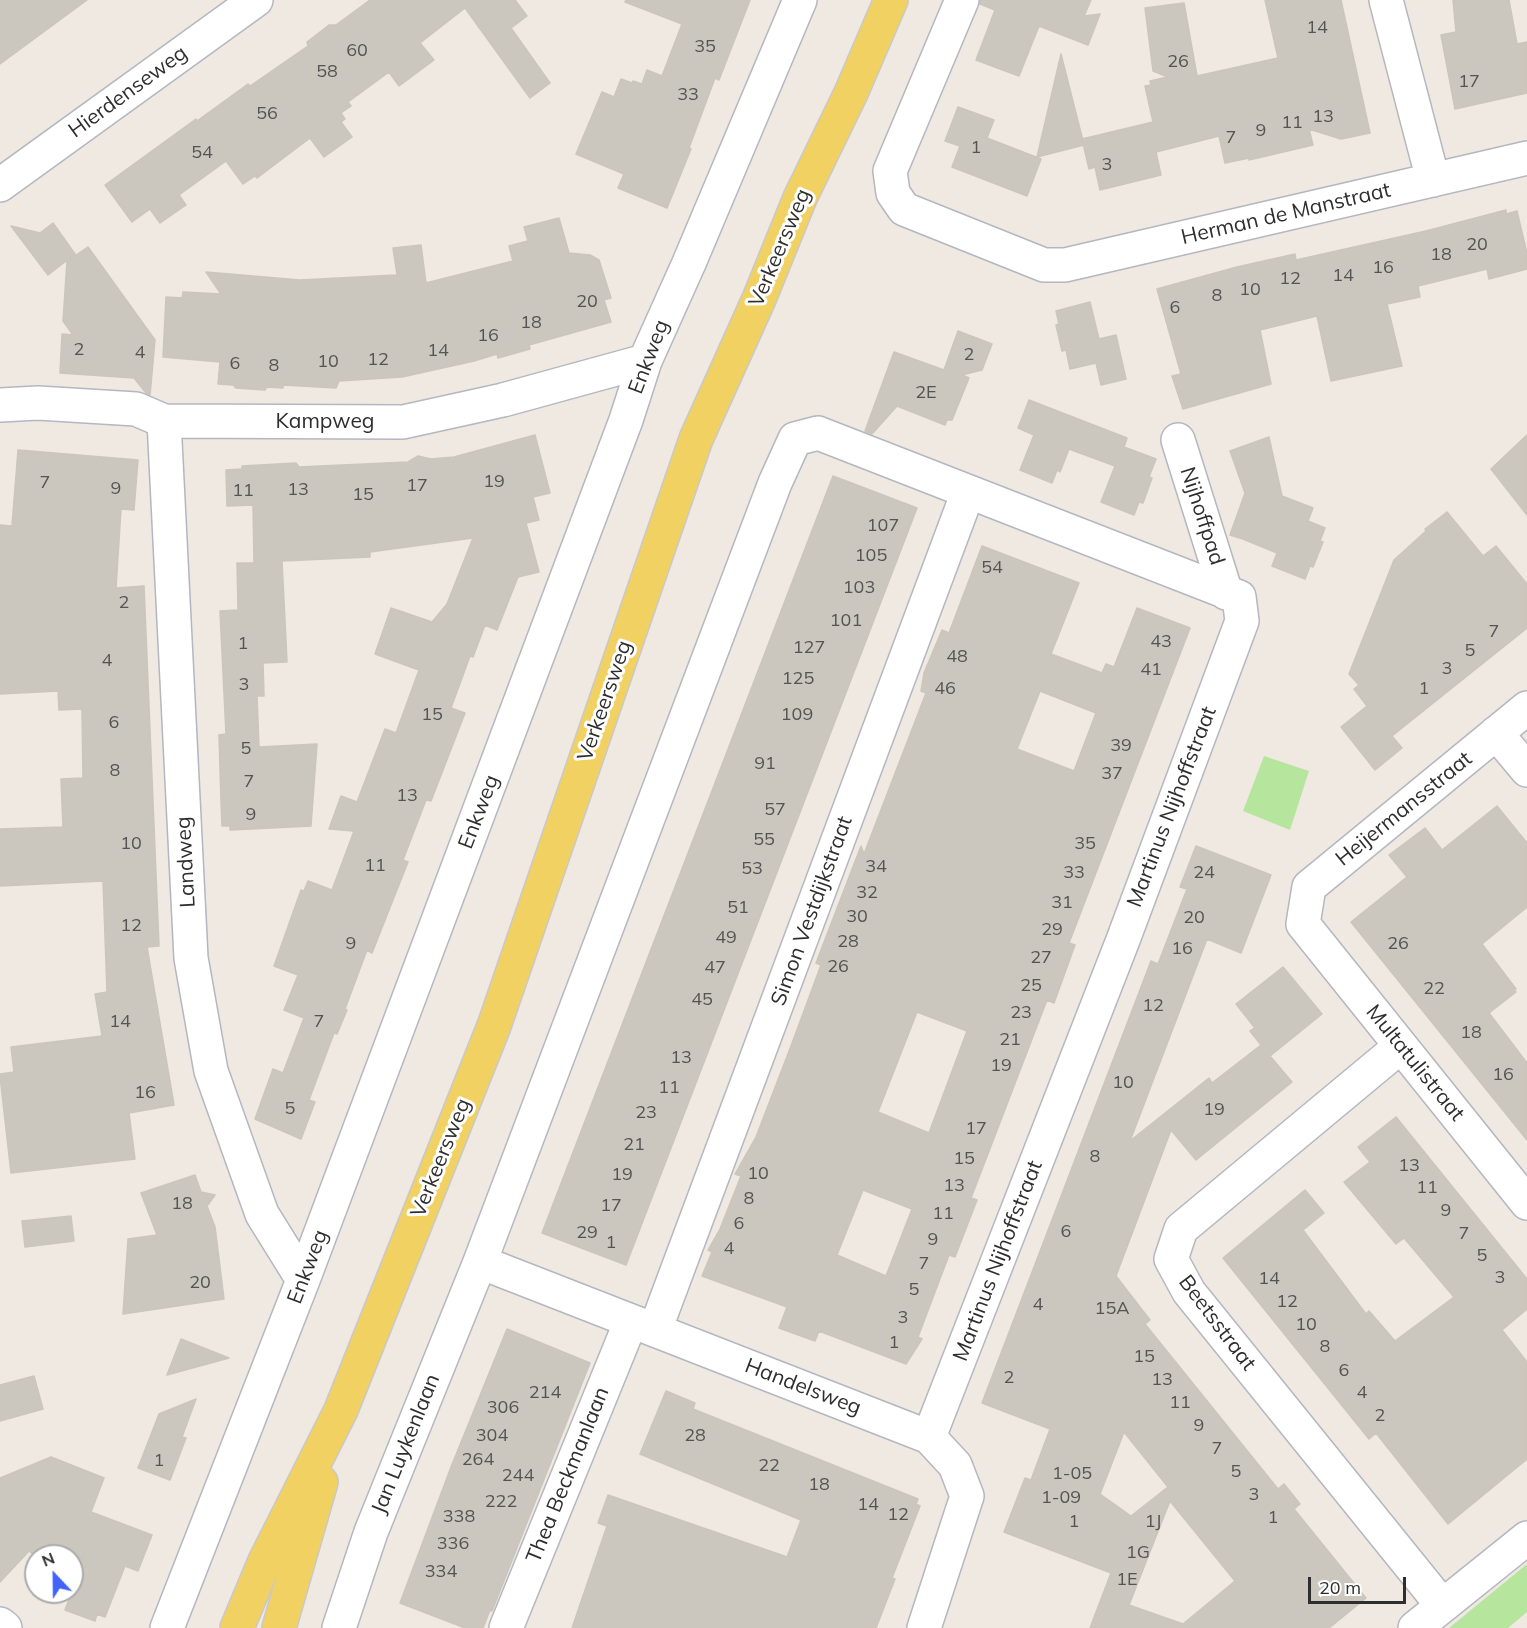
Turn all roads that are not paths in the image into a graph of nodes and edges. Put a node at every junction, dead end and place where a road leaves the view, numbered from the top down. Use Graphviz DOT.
graph roads {
  1 [pos="256,0"];
  2 [pos="800,0"];
  3 [pos="891,0"];
  4 [pos="963,0"];
  5 [pos="1386,0"];
  6 [pos="1527,158"];
  7 [pos="1434,180"];
  8 [pos="0,185"];
  9 [pos="645,361"];
  10 [pos="0,405"];
  11 [pos="164,422"];
  12 [pos="1178,440"];
  13 [pos="968,492"];
  14 [pos="1226,593"];
  15 [pos="1527,708"];
  16 [pos="1496,733"];
  17 [pos="1527,770"];
  18 [pos="1303,924"];
  19 [pos="1401,1046"];
  20 [pos="1527,1203"];
  21 [pos="480,1262"];
  22 [pos="303,1280"];
  23 [pos="643,1325"];
  24 [pos="341,1410"];
  25 [pos="929,1437"];
  26 [pos="1527,1538"];
  27 [pos="1442,1605"];
  28 [pos="0,1624"];
  29 [pos="5,1628"];
  30 [pos="168,1628"];
  31 [pos="237,1628"];
  32 [pos="279,1628"];
  33 [pos="339,1628"];
  34 [pos="506,1628"];
  35 [pos="924,1628"];
  36 [pos="1415,1628"];
  1 -- 8 [label="street, Hierdenseweg"];
  2 -- 9 [label="street, Enkweg"];
  3 -- 24 [label="main road, Verkeersweg"];
  4 -- 7 [label="street, Herman de Manstraat"];
  5 -- 7 [label="street"];
  6 -- 7 [label="street, Herman de Manstraat"];
  9 -- 11 [label="street, Kampweg"];
  9 -- 22 [label="street, Enkweg"];
  10 -- 11 [label="street, Kampweg"];
  11 -- 22 [label="street, Landweg"];
  12 -- 14 [label="street, Nijhoffpad"];
  13 -- 14 [label="street"];
  13 -- 21 [label="street"];
  13 -- 23 [label="street, Simon Vestdijkstraat"];
  14 -- 25 [label="street, Martinus Nijhoffstraat"];
  15 -- 16 [label="street, Heijermansstraat"];
  16 -- 17 [label="street"];
  16 -- 18 [label="street, Heijermansstraat"];
  18 -- 19 [label="street, Multatulistraat"];
  19 -- 20 [label="street, Multatulistraat"];
  19 -- 27 [label="street, Beetsstraat"];
  21 -- 23 [label="street, Handelsweg"];
  21 -- 33 [label="street, Jan Luykenlaan"];
  22 -- 30 [label="street, Enkweg"];
  23 -- 25 [label="street, Handelsweg"];
  23 -- 34 [label="street, Thea Beckmanlaan"];
  24 -- 31 [label="main road, Verkeersweg"];
  24 -- 32 [label="main road, Verkeersweg"];
  25 -- 35 [label="street, Handelsweg"];
  26 -- 27 [label="street"];
  27 -- 36 [label="street"];
  28 -- 29 [label="street"];
}
